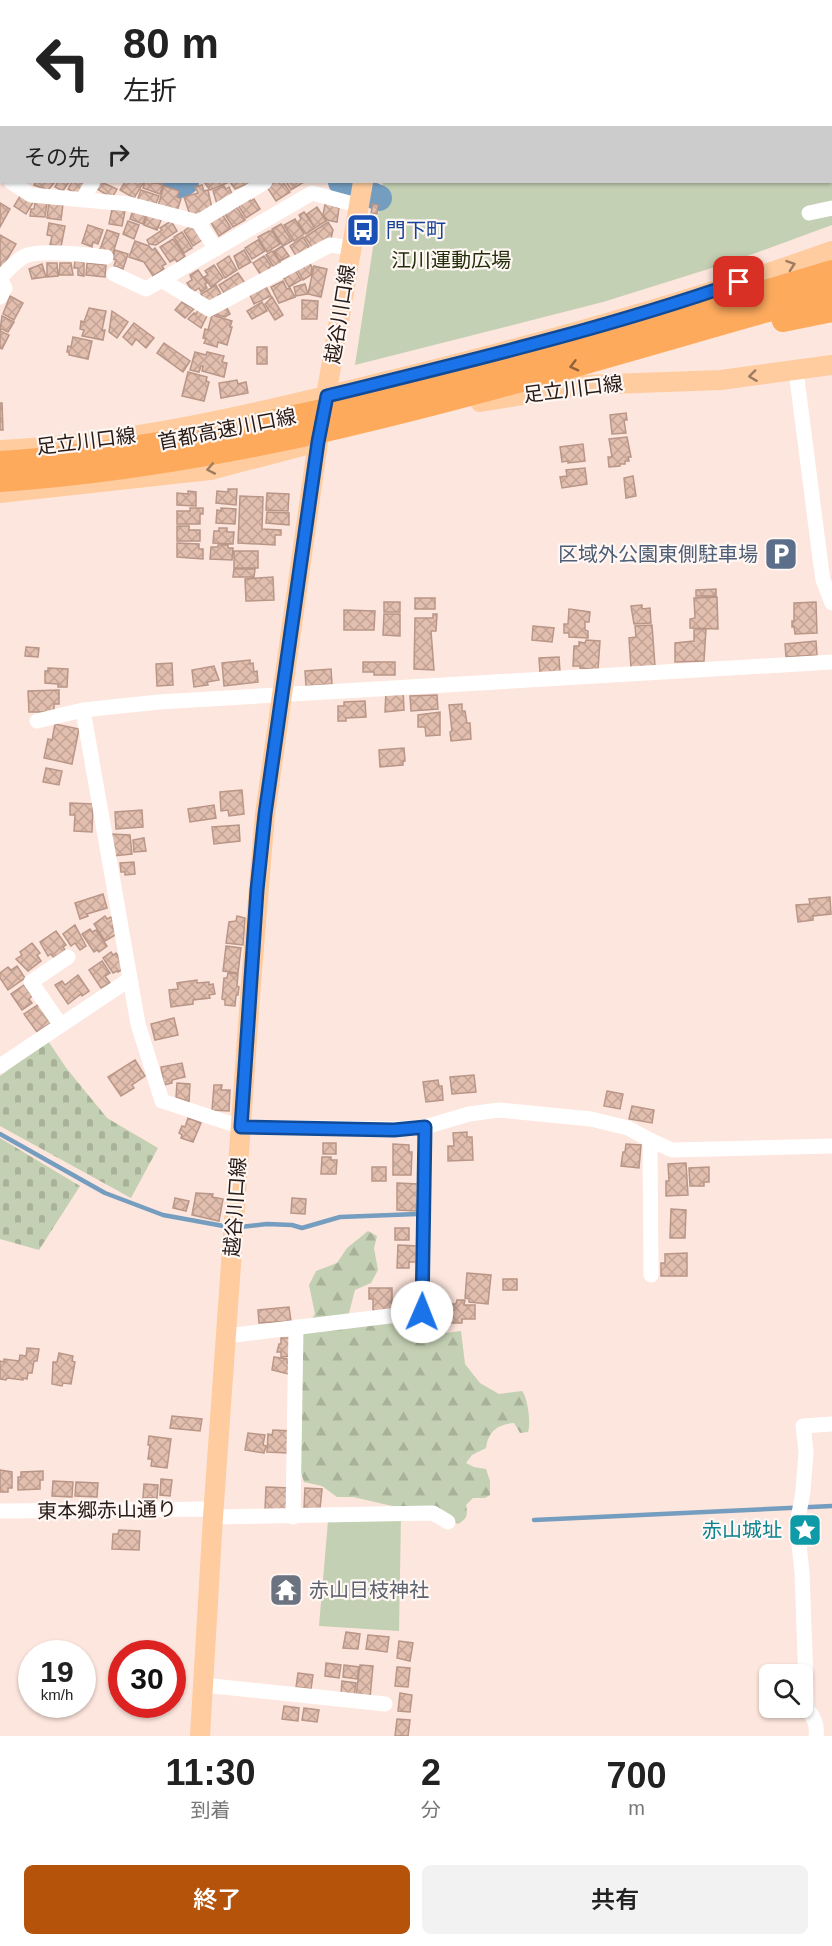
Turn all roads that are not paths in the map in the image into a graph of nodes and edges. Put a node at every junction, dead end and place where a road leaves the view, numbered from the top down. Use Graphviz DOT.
graph roads {
  1 [pos="92,183"];
  2 [pos="263,183"];
  3 [pos="360,183"];
  4 [pos="27,186"];
  5 [pos="82,200"];
  6 [pos="357,205"];
  7 [pos="832,208"];
  8 [pos="809,213"];
  9 [pos="198,222"];
  10 [pos="351,248"];
  11 [pos="216,249"];
  12 [pos="832,251"];
  13 [pos="106,257"];
  14 [pos="832,271"];
  15 [pos="114,274"];
  16 [pos="0,278"];
  17 [pos="162,280"];
  18 [pos="832,293"];
  19 [pos="0,297"];
  20 [pos="832,311"];
  21 [pos="603,358"];
  22 [pos="832,365"];
  23 [pos="796,371"];
  24 [pos="327,396"];
  25 [pos="318,442"];
  26 [pos="0,450"];
  27 [pos="0,462"];
  28 [pos="0,481"];
  29 [pos="0,493"];
  30 [pos="832,603"];
  31 [pos="832,662"];
  32 [pos="281,695"];
  33 [pos="83,710"];
  34 [pos="37,721"];
  35 [pos="68,957"];
  36 [pos="130,979"];
  37 [pos="60,1024"];
  38 [pos="0,1066"];
  39 [pos="241,1127"];
  40 [pos="425,1127"];
  41 [pos="650,1140"];
  42 [pos="832,1146"];
  43 [pos="651,1275"];
  44 [pos="296,1327"];
  45 [pos="226,1335"];
  46 [pos="832,1424"];
  47 [pos="0,1511"];
  48 [pos="213,1513"];
  49 [pos="293,1516"];
  50 [pos="448,1522"];
  51 [pos="203,1685"];
  52 [pos="385,1704"];
  53 [pos="200,1736"];
  54 [pos="816,1736"];
  1 -- 5 [label="street"];
  2 -- 9 [label="street"];
  3 -- 6 [label="main road, 越谷川口線"];
  4 -- 5 [label="street"];
  5 -- 9 [label="street"];
  6 -- 10 [label="main road, 越谷川口線"];
  6 -- 11 [label="street"];
  7 -- 8 [label="street"];
  9 -- 11 [label="street"];
  10 -- 17 [label="street"];
  10 -- 24 [label="main road, 越谷川口線"];
  11 -- 17 [label="street"];
  24 -- 12 [label="main road, 足立川口線, one-way"];
  13 -- 16 [label="street"];
  14 -- 27 [label="highway, 首都高速川口線"];
  15 -- 17 [label="street"];
  16 -- 19 [label="street"];
  18 -- 21 [label="highway, 首都高速川口線"];
  20 -- 21 [label="highway"];
  21 -- 28 [label="highway, 首都高速川口線, one-way"];
  22 -- 23 [label="main road, 足立川口線"];
  23 -- 25 [label="main road, 足立川口線, one-way"];
  23 -- 30 [label="street"];
  24 -- 25 [label="main road, 越谷川口線"];
  24 -- 26 [label="main road, 足立川口線"];
  25 -- 29 [label="main road, 足立川口線, one-way"];
  25 -- 32 [label="main road, 越谷川口線"];
  31 -- 32 [label="street"];
  32 -- 33 [label="street"];
  32 -- 39 [label="main road, 越谷川口線"];
  33 -- 34 [label="street"];
  33 -- 36 [label="street"];
  35 -- 37 [label="street"];
  36 -- 37 [label="street"];
  36 -- 39 [label="street"];
  37 -- 38 [label="street"];
  39 -- 40 [label="street"];
  39 -- 45 [label="main road, 越谷川口線"];
  40 -- 41 [label="street"];
  40 -- 44 [label="street"];
  41 -- 42 [label="street"];
  41 -- 43 [label="street"];
  44 -- 45 [label="street"];
  44 -- 49 [label="street"];
  45 -- 48 [label="main road, 越谷川口線"];
  46 -- 54 [label="street"];
  47 -- 48 [label="street, 東本郷赤山通り"];
  48 -- 49 [label="street, 東本郷赤山通り"];
  48 -- 51 [label="main road, 越谷川口線"];
  49 -- 50 [label="street, 東本郷赤山通り"];
  51 -- 52 [label="street"];
  51 -- 53 [label="main road, 越谷川口線"];
}
